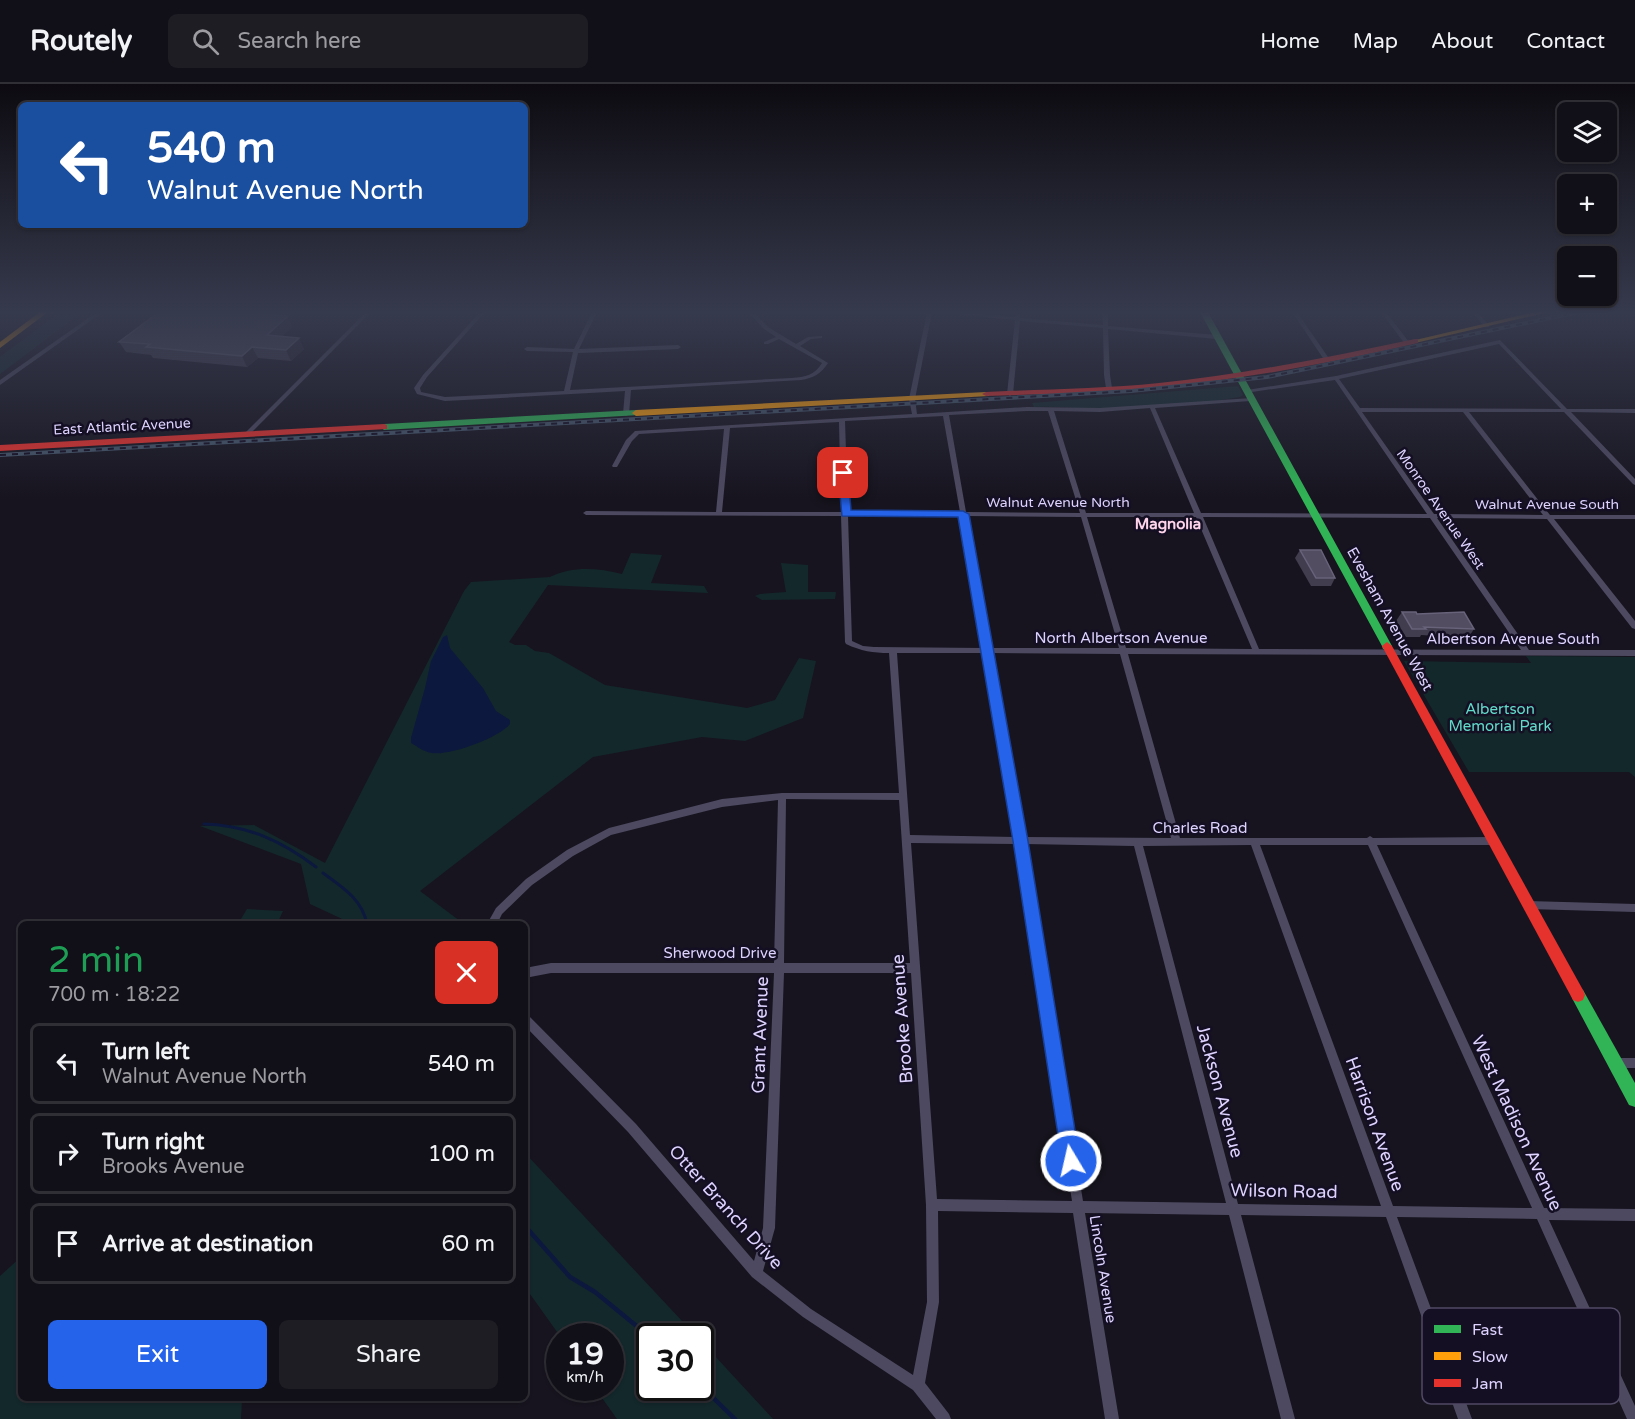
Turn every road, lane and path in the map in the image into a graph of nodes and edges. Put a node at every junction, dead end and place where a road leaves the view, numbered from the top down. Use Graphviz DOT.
graph roads {
  1 [pos="12,374"];
  2 [pos="307,374"];
  3 [pos="427,374"];
  4 [pos="571,374"];
  5 [pos="815,374"];
  6 [pos="917,374"];
  7 [pos="1012,374"];
  8 [pos="1107,374"];
  9 [pos="1242,374"];
  10 [pos="1353,374"];
  11 [pos="1532,374"];
  12 [pos="1238,375"];
  13 [pos="1336,378"];
  14 [pos="0,383"];
  15 [pos="628,388"];
  16 [pos="1109,388"];
  17 [pos="567,391"];
  18 [pos="1010,394"];
  19 [pos="1249,395"];
  20 [pos="912,399"];
  21 [pos="1152,407"];
  22 [pos="1050,409"];
  23 [pos="1358,410"];
  24 [pos="1465,411"];
  25 [pos="1568,411"];
  26 [pos="1635,411"];
  27 [pos="626,414"];
  28 [pos="946,414"];
  29 [pos="915,416"];
  30 [pos="842,420"];
  31 [pos="727,426"];
  32 [pos="246,435"];
  33 [pos="0,448"];
  34 [pos="615,466"];
  35 [pos="724,468"];
  36 [pos="1635,483"];
  37 [pos="586,513"];
  38 [pos="719,513"];
  39 [pos="846,513"];
  40 [pos="963,514"];
  41 [pos="1084,514"];
  42 [pos="1199,515"];
  43 [pos="1314,515"];
  44 [pos="1431,516"];
  45 [pos="1548,516"];
  46 [pos="1635,517"];
  47 [pos="1635,626"];
  48 [pos="893,650"];
  49 [pos="987,650"];
  50 [pos="1123,651"];
  51 [pos="1257,652"];
  52 [pos="1392,652"];
  53 [pos="1527,653"];
  54 [pos="1635,653"];
  55 [pos="782,796"];
  56 [pos="903,796"];
  57 [pos="906,839"];
  58 [pos="1370,840"];
  59 [pos="1020,841"];
  60 [pos="1254,841"];
  61 [pos="1493,841"];
  62 [pos="1138,842"];
  63 [pos="1178,842"];
  64 [pos="1528,905"];
  65 [pos="1635,908"];
  66 [pos="494,921"];
  67 [pos="779,968"];
  68 [pos="915,968"];
  69 [pos="528,972"];
  70 [pos="528,1022"];
  71 [pos="1615,1063"];
  72 [pos="1635,1063"];
  73 [pos="1635,1099"];
  74 [pos="932,1204"];
  75 [pos="1078,1206"];
  76 [pos="1233,1209"];
  77 [pos="1389,1210"];
  78 [pos="1540,1212"];
  79 [pos="1635,1215"];
  80 [pos="756,1273"];
  81 [pos="1425,1308"];
  82 [pos="1584,1308"];
  83 [pos="918,1385"];
  84 [pos="1620,1386"];
  85 [pos="1460,1404"];
  86 [pos="944,1419"];
  87 [pos="1112,1419"];
  88 [pos="1288,1419"];
  89 [pos="1465,1419"];
  90 [pos="1635,1419"];
  1 -- 14 [label="street"];
  2 -- 32 [label="street"];
  3 -- 17 [label="street"];
  4 -- 17 [label="street"];
  5 -- 15 [label="street"];
  6 -- 20 [label="street"];
  7 -- 18 [label="street"];
  8 -- 16 [label="street"];
  9 -- 12 [label="main road, East Atlantic Avenue"];
  10 -- 13 [label="street"];
  11 -- 25 [label="street"];
  12 -- 16 [label="main road, East Atlantic Avenue"];
  12 -- 19 [label="main road, Evesham Avenue West"];
  13 -- 19 [label="street"];
  13 -- 23 [label="street, Monroe Avenue West"];
  15 -- 17 [label="street"];
  15 -- 27 [label="street"];
  16 -- 18 [label="main road, East Atlantic Avenue"];
  18 -- 20 [label="main road, East Atlantic Avenue"];
  19 -- 21 [label="street"];
  19 -- 43 [label="main road, Evesham Avenue West"];
  20 -- 27 [label="main road, East Atlantic Avenue"];
  20 -- 29 [label="street"];
  21 -- 22 [label="street"];
  21 -- 42 [label="street"];
  22 -- 28 [label="street"];
  22 -- 41 [label="street"];
  23 -- 24 [label="street"];
  23 -- 44 [label="street, Monroe Avenue West"];
  24 -- 25 [label="street"];
  24 -- 45 [label="street"];
  25 -- 26 [label="street"];
  25 -- 36 [label="street"];
  27 -- 32 [label="main road, East Atlantic Avenue"];
  28 -- 29 [label="street"];
  28 -- 40 [label="street, Lincoln Avenue"];
  29 -- 30 [label="street"];
  30 -- 31 [label="street"];
  30 -- 39 [label="street"];
  31 -- 34 [label="street"];
  31 -- 35 [label="street"];
  32 -- 33 [label="main road, East Atlantic Avenue"];
  35 -- 38 [label="street"];
  37 -- 38 [label="street, Walnut Avenue North"];
  38 -- 39 [label="street, Walnut Avenue North"];
  39 -- 40 [label="street, Walnut Avenue North"];
  39 -- 48 [label="street, North Albertson Avenue"];
  40 -- 41 [label="street, Walnut Avenue North"];
  40 -- 49 [label="street, Lincoln Avenue"];
  41 -- 42 [label="street, Walnut Avenue North"];
  41 -- 50 [label="street"];
  42 -- 43 [label="street, Walnut Avenue North"];
  42 -- 51 [label="street"];
  43 -- 44 [label="street, Walnut Avenue South"];
  43 -- 52 [label="main road, Evesham Avenue West"];
  44 -- 45 [label="street, Walnut Avenue South"];
  44 -- 53 [label="street, Monroe Avenue West"];
  45 -- 46 [label="street, Walnut Avenue South"];
  45 -- 47 [label="street"];
  48 -- 49 [label="street, North Albertson Avenue"];
  48 -- 56 [label="street, Brooke Avenue"];
  49 -- 50 [label="street, North Albertson Avenue"];
  49 -- 59 [label="street, Lincoln Avenue"];
  50 -- 51 [label="street, North Albertson Avenue"];
  50 -- 63 [label="street"];
  51 -- 52 [label="street, North Albertson Avenue"];
  52 -- 53 [label="street, Albertson Avenue South"];
  52 -- 61 [label="main road, Evesham Avenue West"];
  53 -- 54 [label="street, Albertson Avenue South"];
  55 -- 56 [label="street"];
  55 -- 66 [label="street"];
  55 -- 67 [label="street, Grant Avenue"];
  56 -- 57 [label="street, Brooke Avenue"];
  57 -- 59 [label="street, Charles Road"];
  57 -- 68 [label="street, Brooke Avenue"];
  58 -- 60 [label="street, Charles Road"];
  58 -- 61 [label="street, Charles Road"];
  58 -- 78 [label="street, West Madison Avenue"];
  59 -- 62 [label="street, Charles Road"];
  59 -- 75 [label="street, Lincoln Avenue"];
  60 -- 63 [label="street, Charles Road"];
  60 -- 77 [label="street, Harrison Avenue"];
  61 -- 64 [label="main road, Evesham Avenue West"];
  62 -- 63 [label="street, Charles Road"];
  62 -- 76 [label="street, Jackson Avenue"];
  64 -- 65 [label="street"];
  64 -- 71 [label="main road, Evesham Avenue West"];
  67 -- 68 [label="street, Sherwood Drive"];
  67 -- 69 [label="street, Sherwood Drive"];
  67 -- 80 [label="street, Grant Avenue"];
  68 -- 74 [label="street, Brooke Avenue"];
  70 -- 80 [label="street, Otter Branch Drive"];
  71 -- 72 [label="street"];
  71 -- 73 [label="main road, Evesham Avenue West"];
  74 -- 75 [label="street, Wilson Road"];
  74 -- 83 [label="street, Brooke Avenue"];
  75 -- 76 [label="street, Wilson Road"];
  75 -- 87 [label="street, Lincoln Avenue"];
  76 -- 77 [label="street, Wilson Road"];
  76 -- 88 [label="street, Jackson Avenue"];
  77 -- 78 [label="street, Wilson Road"];
  77 -- 81 [label="street, Harrison Avenue"];
  78 -- 79 [label="street, Wilson Road"];
  78 -- 82 [label="street, West Madison Avenue"];
  80 -- 83 [label="street, Otter Branch Drive"];
  83 -- 86 [label="street, Otter Branch Drive"];
  84 -- 90 [label="street, West Madison Avenue"];
  85 -- 89 [label="street, Harrison Avenue"];
}
